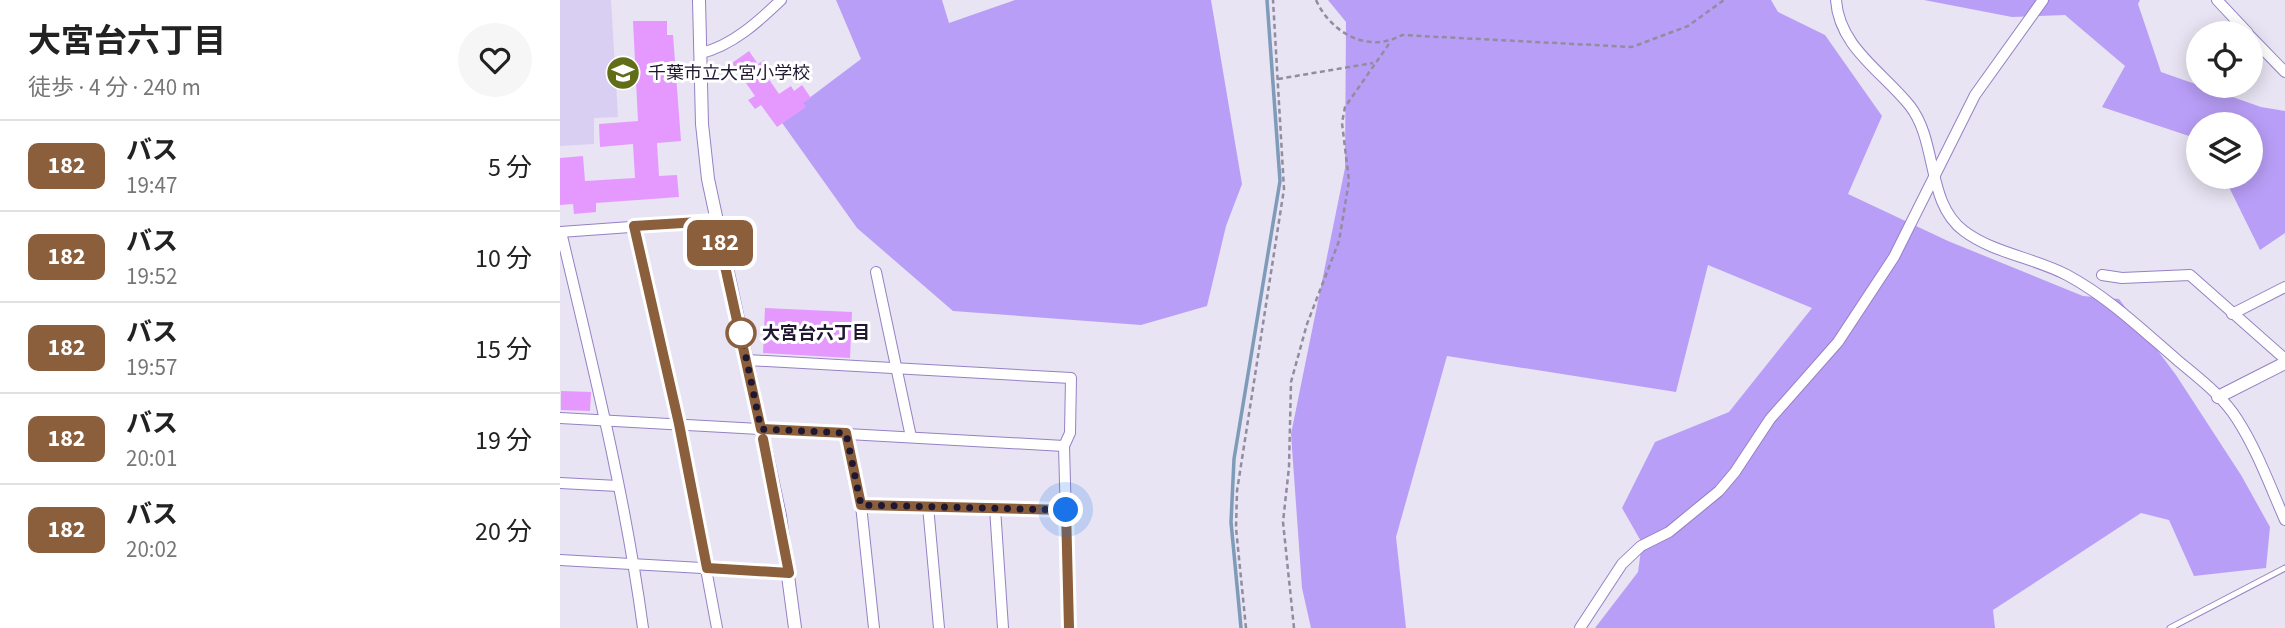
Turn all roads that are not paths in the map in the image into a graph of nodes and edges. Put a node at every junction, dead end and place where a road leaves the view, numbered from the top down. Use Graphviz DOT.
graph roads {
  1 [pos="699,0"];
  2 [pos="781,0"];
  3 [pos="1836,0"];
  4 [pos="2043,0"];
  5 [pos="2217,0"];
  6 [pos="2237,21"];
  7 [pos="2263,49"];
  8 [pos="701,53"];
  9 [pos="2285,72"];
  10 [pos="1935,172"];
  11 [pos="715,221"];
  12 [pos="634,226"];
  13 [pos="561,232"];
  14 [pos="876,272"];
  15 [pos="2102,275"];
  16 [pos="560,287"];
  17 [pos="574,287"];
  18 [pos="2285,287"];
  19 [pos="2232,314"];
  20 [pos="747,360"];
  21 [pos="2285,361"];
  22 [pos="898,368"];
  23 [pos="2218,397"];
  24 [pos="560,418"];
  25 [pos="606,421"];
  26 [pos="679,424"];
  27 [pos="761,429"];
  28 [pos="846,433"];
  29 [pos="911,437"];
  30 [pos="1065,446"];
  31 [pos="560,483"];
  32 [pos="618,486"];
  33 [pos="861,505"];
  34 [pos="928,506"];
  35 [pos="995,508"];
  36 [pos="1066,510"];
  37 [pos="2285,519"];
  38 [pos="560,561"];
  39 [pos="635,564"];
  40 [pos="707,568"];
  41 [pos="2285,568"];
  42 [pos="789,573"];
  43 [pos="643,628"];
  44 [pos="717,628"];
  45 [pos="795,628"];
  46 [pos="874,628"];
  47 [pos="939,628"];
  48 [pos="1003,628"];
  49 [pos="1069,628"];
  50 [pos="1580,628"];
  51 [pos="2170,628"];
  1 -- 8 [label="street"];
  2 -- 8 [label="street"];
  3 -- 10 [label="street"];
  4 -- 10 [label="street"];
  5 -- 6 [label="street"];
  7 -- 9 [label="street"];
  8 -- 11 [label="street"];
  10 -- 23 [label="street"];
  10 -- 50 [label="street"];
  11 -- 12 [label="street"];
  11 -- 20 [label="street"];
  12 -- 13 [label="street"];
  12 -- 26 [label="street"];
  13 -- 17 [label="street"];
  14 -- 22 [label="street"];
  15 -- 19 [label="street"];
  16 -- 17 [label="street"];
  17 -- 25 [label="street"];
  18 -- 19 [label="street"];
  19 -- 21 [label="street"];
  20 -- 22 [label="street"];
  20 -- 27 [label="street"];
  21 -- 23 [label="street"];
  22 -- 29 [label="street"];
  22 -- 30 [label="street"];
  23 -- 37 [label="street"];
  24 -- 25 [label="street"];
  25 -- 26 [label="street"];
  25 -- 32 [label="street"];
  26 -- 27 [label="street"];
  26 -- 40 [label="street"];
  27 -- 28 [label="street"];
  27 -- 42 [label="street"];
  28 -- 29 [label="street"];
  28 -- 33 [label="street"];
  29 -- 30 [label="street"];
  30 -- 36 [label="street"];
  31 -- 32 [label="street"];
  32 -- 39 [label="street"];
  33 -- 34 [label="street"];
  33 -- 46 [label="street"];
  34 -- 35 [label="street"];
  34 -- 47 [label="street"];
  35 -- 36 [label="street"];
  35 -- 48 [label="street"];
  36 -- 49 [label="street"];
  38 -- 39 [label="street"];
  39 -- 40 [label="street"];
  39 -- 43 [label="street"];
  40 -- 42 [label="street"];
  40 -- 44 [label="street"];
  41 -- 51 [label="lane"];
  42 -- 45 [label="street"];
}
